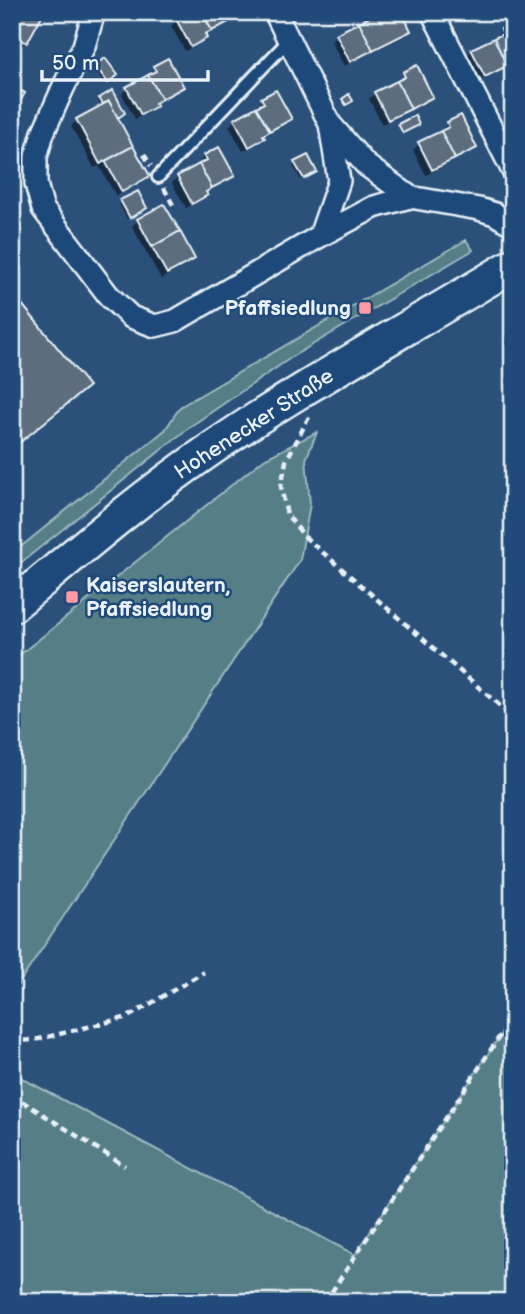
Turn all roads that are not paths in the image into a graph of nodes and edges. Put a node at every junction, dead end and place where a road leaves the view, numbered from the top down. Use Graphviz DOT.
graph roads {
  1 [pos="275,12"];
  2 [pos="432,12"];
  3 [pos="95,14"];
  4 [pos="289,40"];
  5 [pos="330,124"];
  6 [pos="513,171"];
  7 [pos="158,177"];
  8 [pos="411,197"];
  9 [pos="513,225"];
  10 [pos="320,236"];
  11 [pos="513,265"];
  12 [pos="12,606"];
  1 -- 4 [label="street"];
  2 -- 6 [label="street"];
  3 -- 10 [label="street"];
  4 -- 5 [label="street"];
  4 -- 7 [label="lane"];
  5 -- 8 [label="street"];
  5 -- 10 [label="street"];
  8 -- 9 [label="street"];
  8 -- 10 [label="street"];
  11 -- 12 [label="main road, Hohenecker Straße"];
}
